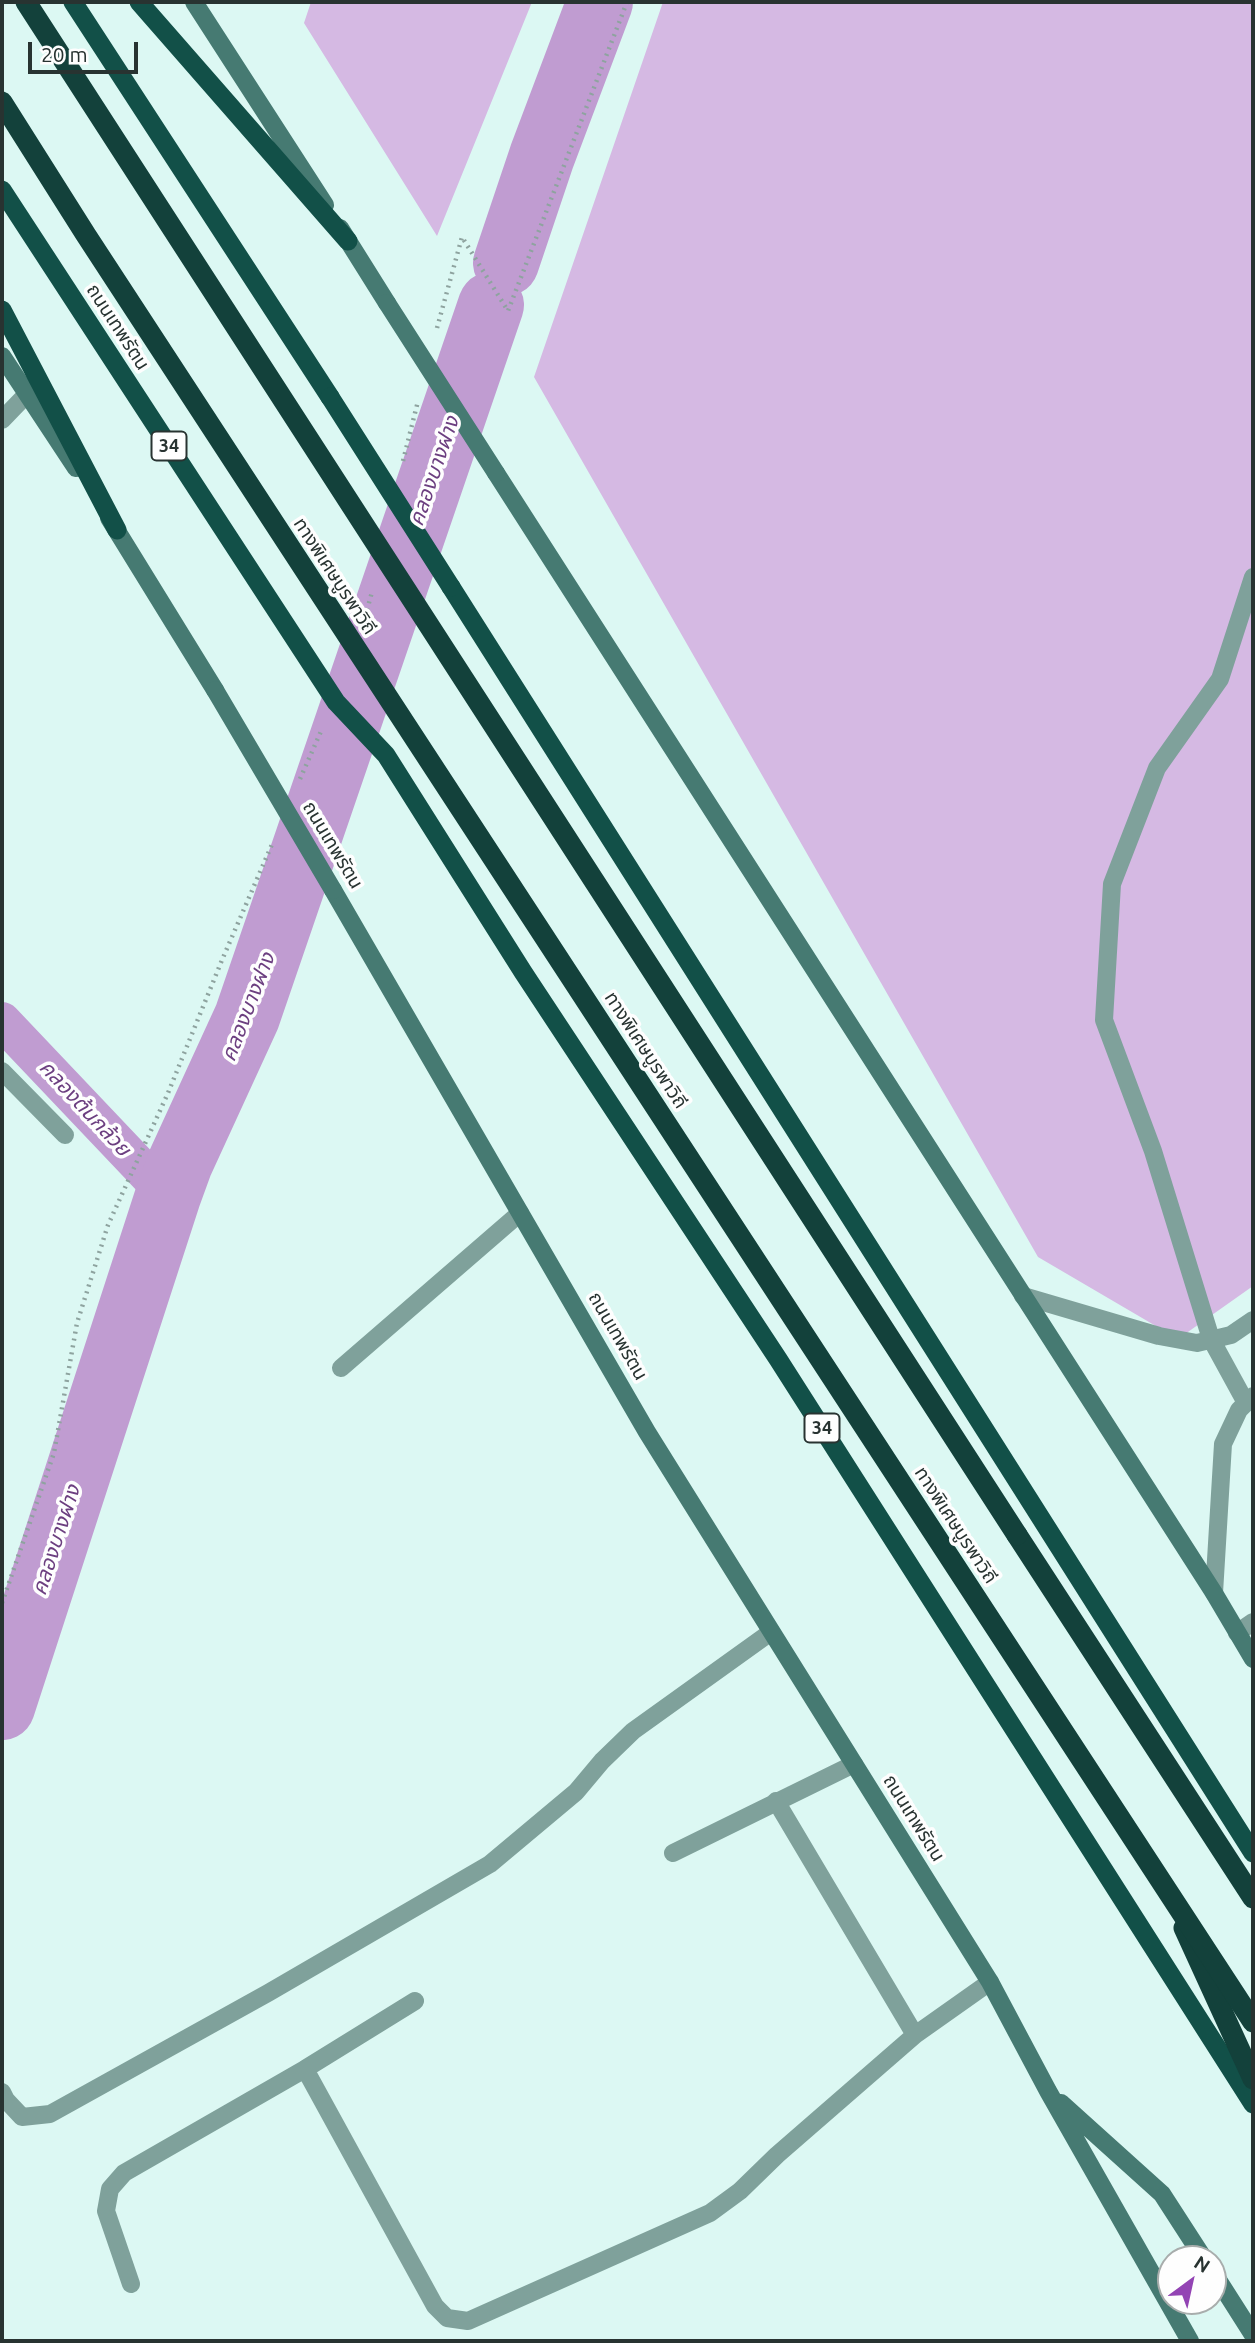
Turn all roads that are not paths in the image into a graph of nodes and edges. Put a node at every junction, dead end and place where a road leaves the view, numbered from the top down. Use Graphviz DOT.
graph roads {
  1 [pos="26,2"];
  2 [pos="73,2"];
  3 [pos="139,2"];
  4 [pos="194,2"];
  5 [pos="2,102"];
  6 [pos="2,190"];
  7 [pos="348,241"];
  8 [pos="2,310"];
  9 [pos="2,356"];
  10 [pos="27,394"];
  11 [pos="2,420"];
  12 [pos="117,530"];
  13 [pos="1253,577"];
  14 [pos="2,1071"];
  15 [pos="65,1135"];
  16 [pos="520,1213"];
  17 [pos="1023,1296"];
  18 [pos="1253,1320"];
  19 [pos="1211,1339"];
  20 [pos="341,1368"];
  21 [pos="1250,1400"];
  22 [pos="1214,1593"];
  23 [pos="1253,1622"];
  24 [pos="771,1632"];
  25 [pos="1237,1633"];
  26 [pos="1253,1659"];
  27 [pos="853,1764"];
  28 [pos="776,1801"];
  29 [pos="1222,1850"];
  30 [pos="673,1853"];
  31 [pos="1253,1853"];
  32 [pos="1163,1883"];
  33 [pos="1253,1891"];
  34 [pos="1253,1898"];
  35 [pos="990,1982"];
  36 [pos="415,2001"];
  37 [pos="1253,2022"];
  38 [pos="915,2035"];
  39 [pos="305,2068"];
  40 [pos="1253,2079"];
  41 [pos="1048,2091"];
  42 [pos="2,2092"];
  43 [pos="1253,2104"];
  44 [pos="1195,2245"];
  45 [pos="131,2284"];
  46 [pos="1227,2294"];
  47 [pos="1253,2334"];
  48 [pos="1191,2341"];
  1 -- 29 [label="highway, bridge"];
  2 -- 31 [label="highway, bridge"];
  3 -- 7 [label="highway"];
  4 -- 7 [label="main road"];
  5 -- 32 [label="highway, ทางพิเศษบูรพาวิถี, bridge"];
  6 -- 43 [label="highway, ถนนเทพรัตน / 34"];
  7 -- 17 [label="main road, bridge"];
  8 -- 12 [label="highway"];
  9 -- 10 [label="main road, ถนนเทพรัตน"];
  10 -- 11 [label="street"];
  10 -- 12 [label="main road, ถนนเทพรัตน"];
  12 -- 16 [label="main road, ถนนเทพรัตน, bridge"];
  13 -- 19 [label="street"];
  14 -- 15 [label="street"];
  16 -- 20 [label="street"];
  16 -- 24 [label="main road, ถนนเทพรัตน"];
  17 -- 19 [label="street"];
  17 -- 22 [label="main road"];
  18 -- 19 [label="street"];
  19 -- 21 [label="street"];
  21 -- 22 [label="street"];
  22 -- 25 [label="main road"];
  23 -- 25 [label="street"];
  24 -- 27 [label="main road, ถนนเทพรัตน"];
  24 -- 42 [label="street"];
  25 -- 26 [label="main road"];
  27 -- 28 [label="street"];
  27 -- 35 [label="main road, ถนนเทพรัตน"];
  28 -- 30 [label="street"];
  28 -- 38 [label="street"];
  29 -- 33 [label="highway"];
  29 -- 34 [label="highway"];
  32 -- 37 [label="highway, ทางพิเศษบูรพาวิถี, bridge"];
  32 -- 40 [label="highway, bridge"];
  35 -- 38 [label="street"];
  35 -- 41 [label="main road, ถนนเทพรัตน"];
  36 -- 39 [label="street"];
  38 -- 39 [label="street"];
  39 -- 45 [label="street"];
  41 -- 44 [label="main road"];
  41 -- 48 [label="main road, ถนนเทพรัตน"];
  46 -- 47 [label="main road"];
}
